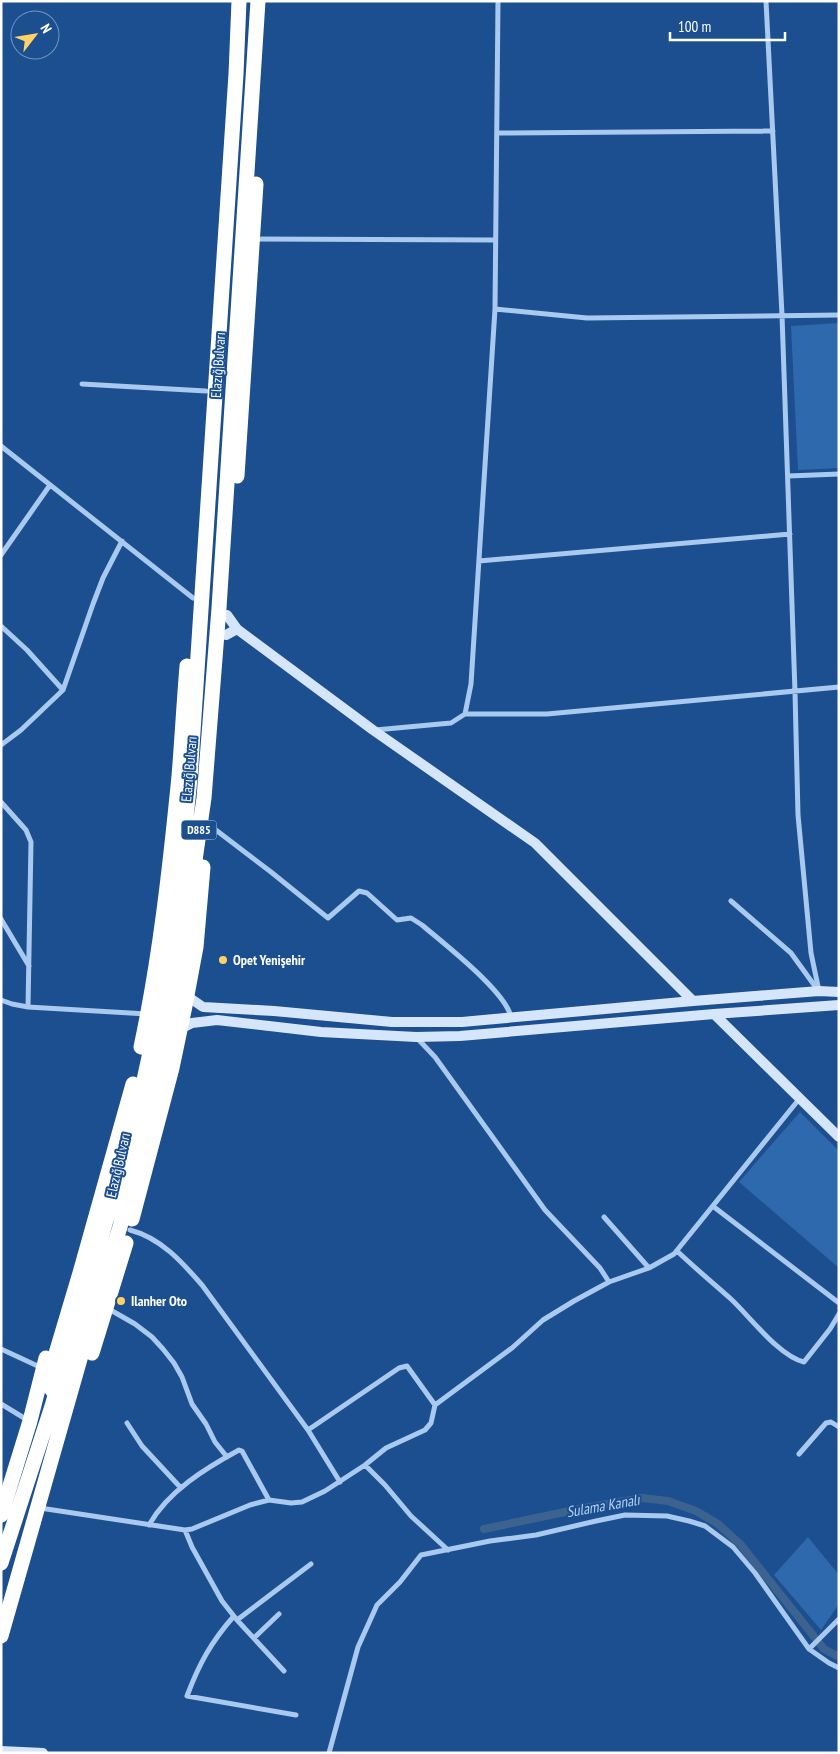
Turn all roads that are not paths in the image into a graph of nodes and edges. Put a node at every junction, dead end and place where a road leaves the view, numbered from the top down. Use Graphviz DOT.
graph roads {
  1 [pos="235,1"];
  2 [pos="239,1"];
  3 [pos="258,1"];
  4 [pos="262,1"];
  5 [pos="498,1"];
  6 [pos="766,1"];
  7 [pos="773,131"];
  8 [pos="498,133"];
  9 [pos="253,239"];
  10 [pos="495,240"];
  11 [pos="495,309"];
  12 [pos="839,315"];
  13 [pos="782,316"];
  14 [pos="82,384"];
  15 [pos="206,391"];
  16 [pos="1,446"];
  17 [pos="839,474"];
  18 [pos="788,476"];
  19 [pos="50,485"];
  20 [pos="790,534"];
  21 [pos="122,541"];
  22 [pos="1,556"];
  23 [pos="479,561"];
  24 [pos="193,598"];
  25 [pos="1,626"];
  26 [pos="232,632"];
  27 [pos="839,687"];
  28 [pos="63,690"];
  29 [pos="795,692"];
  30 [pos="465,714"];
  31 [pos="372,730"];
  32 [pos="1,745"];
  33 [pos="1,802"];
  34 [pos="208,824"];
  35 [pos="731,901"];
  36 [pos="1,919"];
  37 [pos="30,967"];
  38 [pos="819,991"];
  39 [pos="839,992"];
  40 [pos="187,996"];
  41 [pos="1,1000"];
  42 [pos="692,1001"];
  43 [pos="839,1005"];
  44 [pos="28,1006"];
  45 [pos="148,1014"];
  46 [pos="714,1014"];
  47 [pos="511,1018"];
  48 [pos="180,1029"];
  49 [pos="416,1037"];
  50 [pos="800,1098"];
  51 [pos="839,1137"];
  52 [pos="714,1207"];
  53 [pos="604,1217"];
  54 [pos="130,1230"];
  55 [pos="677,1251"];
  56 [pos="649,1268"];
  57 [pos="609,1282"];
  58 [pos="839,1303"];
  59 [pos="106,1308"];
  60 [pos="839,1314"];
  61 [pos="65,1324"];
  62 [pos="1,1350"];
  63 [pos="44,1369"];
  64 [pos="1,1404"];
  65 [pos="67,1404"];
  66 [pos="435,1405"];
  67 [pos="52,1406"];
  68 [pos="30,1421"];
  69 [pos="127,1423"];
  70 [pos="839,1427"];
  71 [pos="308,1430"];
  72 [pos="799,1454"];
  73 [pos="227,1457"];
  74 [pos="365,1465"];
  75 [pos="340,1482"];
  76 [pos="181,1488"];
  77 [pos="269,1500"];
  78 [pos="37,1508"];
  79 [pos="1,1515"];
  80 [pos="149,1525"];
  81 [pos="185,1530"];
  82 [pos="448,1550"];
  83 [pos="1,1563"];
  84 [pos="311,1564"];
  85 [pos="279,1614"];
  86 [pos="236,1618"];
  87 [pos="839,1619"];
  88 [pos="1,1636"];
  89 [pos="254,1638"];
  90 [pos="809,1649"];
  91 [pos="839,1668"];
  92 [pos="284,1671"];
  93 [pos="296,1715"];
  94 [pos="1,1751"];
  95 [pos="42,1753"];
  96 [pos="329,1753"];
  1 -- 15 [label="highway"];
  2 -- 67 [label="highway, Elazığ Bulvarı / D885"];
  3 -- 65 [label="highway, Elazığ Bulvarı / D885"];
  4 -- 9 [label="highway"];
  5 -- 8 [label="street"];
  6 -- 7 [label="street"];
  7 -- 8 [label="street"];
  7 -- 13 [label="street"];
  8 -- 10 [label="street"];
  9 -- 10 [label="street"];
  9 -- 26 [label="highway"];
  10 -- 11 [label="street"];
  11 -- 13 [label="street"];
  11 -- 23 [label="street"];
  12 -- 13 [label="street"];
  13 -- 18 [label="street"];
  14 -- 15 [label="street"];
  15 -- 24 [label="highway"];
  16 -- 19 [label="street"];
  17 -- 18 [label="street"];
  18 -- 20 [label="street"];
  19 -- 21 [label="street"];
  19 -- 22 [label="street"];
  20 -- 23 [label="street"];
  20 -- 29 [label="street"];
  21 -- 24 [label="street"];
  21 -- 28 [label="street"];
  23 -- 30 [label="street"];
  24 -- 45 [label="highway"];
  25 -- 28 [label="street"];
  26 -- 31 [label="main road"];
  26 -- 34 [label="highway"];
  27 -- 29 [label="street"];
  28 -- 32 [label="street"];
  29 -- 30 [label="street"];
  29 -- 38 [label="street"];
  30 -- 31 [label="street"];
  31 -- 42 [label="main road"];
  33 -- 37 [label="street"];
  34 -- 40 [label="highway"];
  34 -- 47 [label="street"];
  35 -- 38 [label="street"];
  36 -- 37 [label="street"];
  37 -- 44 [label="street"];
  38 -- 39 [label="main road"];
  38 -- 42 [label="main road"];
  40 -- 47 [label="main road"];
  40 -- 48 [label="highway"];
  41 -- 44 [label="street"];
  42 -- 47 [label="main road"];
  43 -- 46 [label="main road"];
  44 -- 45 [label="street"];
  45 -- 61 [label="highway"];
  46 -- 49 [label="main road"];
  46 -- 50 [label="main road"];
  48 -- 49 [label="main road"];
  48 -- 54 [label="highway"];
  49 -- 57 [label="street"];
  50 -- 51 [label="main road"];
  50 -- 52 [label="street"];
  52 -- 55 [label="street"];
  52 -- 58 [label="street"];
  53 -- 56 [label="street"];
  54 -- 59 [label="highway"];
  54 -- 71 [label="street"];
  55 -- 56 [label="street"];
  55 -- 60 [label="street"];
  56 -- 57 [label="street"];
  57 -- 66 [label="street"];
  59 -- 65 [label="highway"];
  59 -- 73 [label="street"];
  61 -- 63 [label="highway"];
  61 -- 67 [label="highway"];
  62 -- 63 [label="street"];
  63 -- 68 [label="highway"];
  64 -- 68 [label="street"];
  65 -- 78 [label="highway, Elazığ Bulvarı / D885"];
  66 -- 71 [label="street"];
  66 -- 74 [label="street"];
  67 -- 83 [label="highway, Elazığ Bulvarı / D885"];
  68 -- 79 [label="highway"];
  69 -- 76 [label="street"];
  70 -- 72 [label="street"];
  71 -- 75 [label="street"];
  73 -- 76 [label="street"];
  73 -- 77 [label="street"];
  74 -- 75 [label="street"];
  74 -- 82 [label="street"];
  75 -- 77 [label="street"];
  76 -- 80 [label="street"];
  77 -- 81 [label="street"];
  78 -- 80 [label="street"];
  78 -- 88 [label="highway, Elazığ Bulvarı / D885"];
  80 -- 81 [label="street"];
  81 -- 86 [label="street"];
  82 -- 90 [label="street"];
  82 -- 96 [label="street"];
  84 -- 86 [label="street"];
  85 -- 89 [label="street"];
  86 -- 89 [label="street"];
  86 -- 93 [label="street"];
  87 -- 90 [label="street"];
  89 -- 92 [label="street"];
  90 -- 91 [label="street"];
  94 -- 95 [label="main road"];
}
